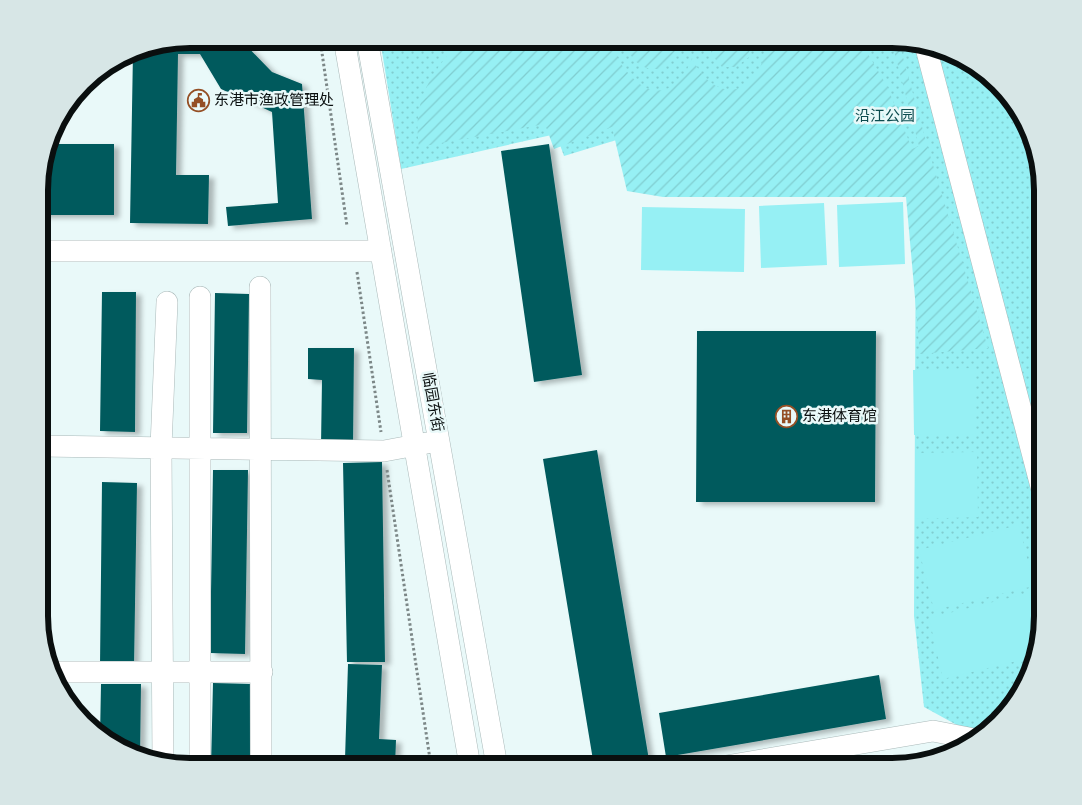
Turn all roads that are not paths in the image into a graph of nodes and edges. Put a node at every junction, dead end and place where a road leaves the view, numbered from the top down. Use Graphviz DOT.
graph roads {
  1 [pos="346,48"];
  2 [pos="369,48"];
  3 [pos="927,52"];
  4 [pos="48,250"];
  5 [pos="381,251"];
  6 [pos="260,287"];
  7 [pos="200,297"];
  8 [pos="167,302"];
  9 [pos="440,440"];
  10 [pos="415,445"];
  11 [pos="48,446"];
  12 [pos="161,447"];
  13 [pos="202,448"];
  14 [pos="260,449"];
  15 [pos="1034,460"];
  16 [pos="60,672"];
  17 [pos="162,672"];
  18 [pos="201,672"];
  19 [pos="262,672"];
  20 [pos="965,737"];
  21 [pos="163,755"];
  22 [pos="200,757"];
  23 [pos="262,757"];
  24 [pos="469,757"];
  25 [pos="496,757"];
  26 [pos="774,758"];
  1 -- 5 [label="street, 临园东街"];
  2 -- 9 [label="street, 临园东街"];
  3 -- 15 [label="street"];
  4 -- 5 [label="street"];
  5 -- 10 [label="street, 临园东街"];
  6 -- 14 [label="street"];
  7 -- 13 [label="street"];
  8 -- 12 [label="street"];
  9 -- 10 [label="street"];
  9 -- 25 [label="street, 临园东街"];
  10 -- 14 [label="street"];
  10 -- 24 [label="street, 临园东街"];
  11 -- 12 [label="street"];
  12 -- 13 [label="street"];
  12 -- 17 [label="street"];
  13 -- 14 [label="street"];
  13 -- 18 [label="street"];
  14 -- 19 [label="street"];
  16 -- 17 [label="street"];
  17 -- 18 [label="street"];
  17 -- 21 [label="street"];
  18 -- 19 [label="street"];
  18 -- 22 [label="street"];
  19 -- 23 [label="street"];
  20 -- 26 [label="street"];
}
